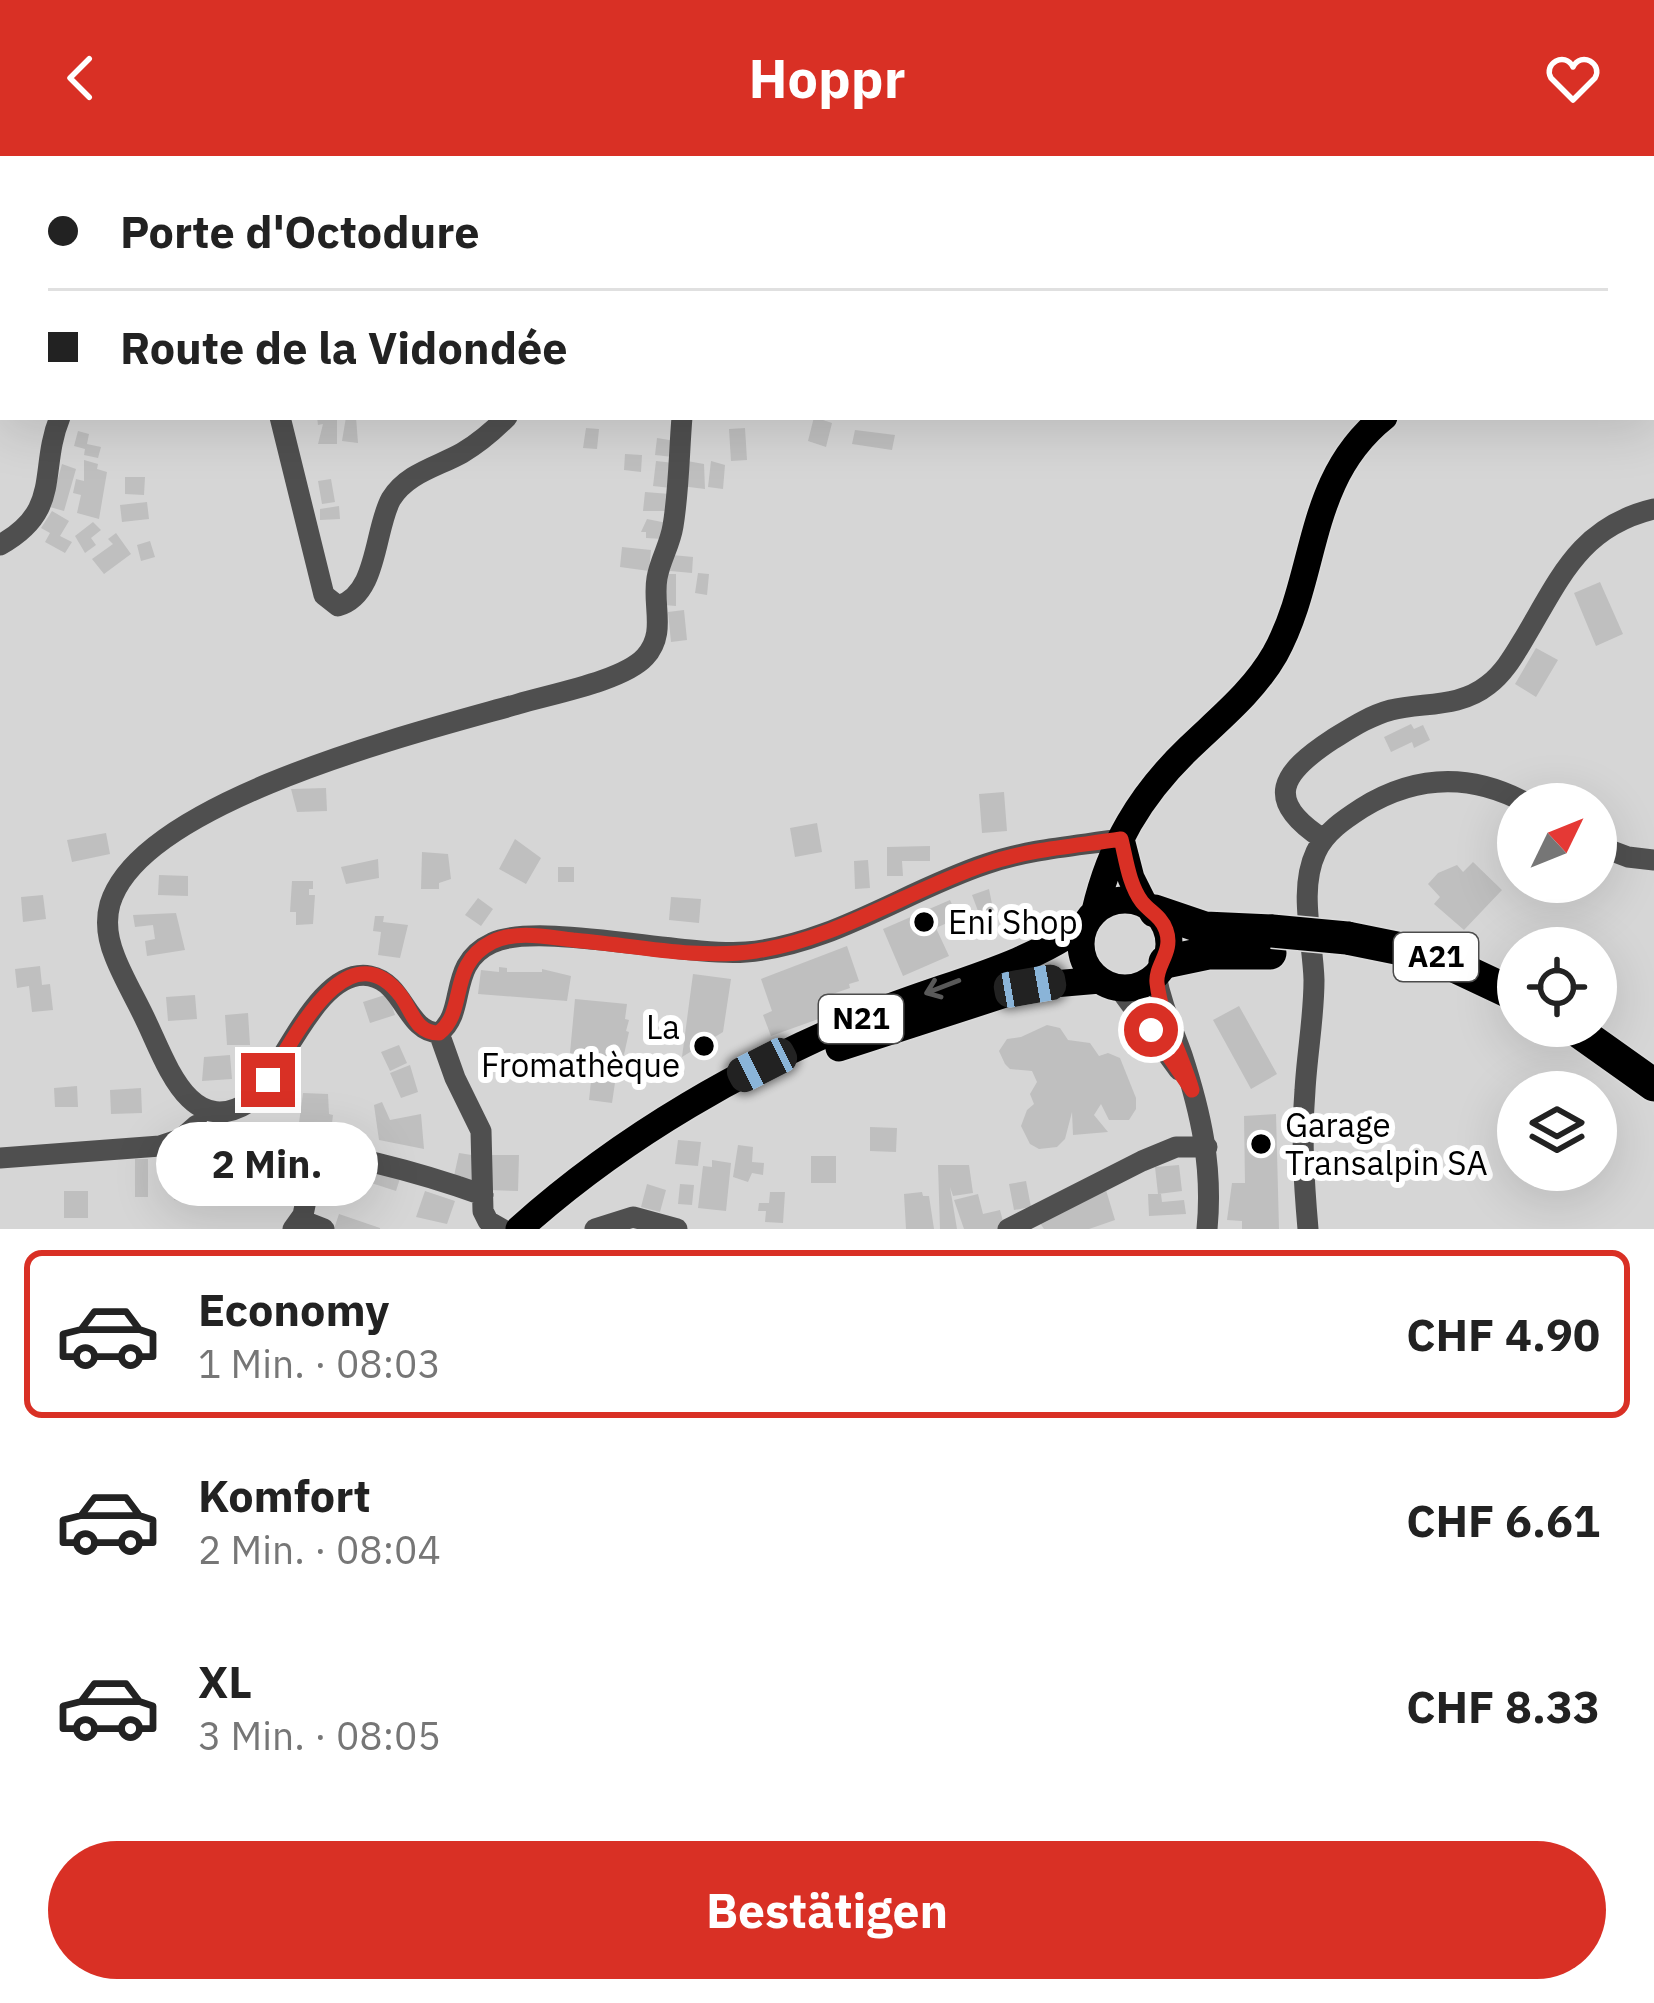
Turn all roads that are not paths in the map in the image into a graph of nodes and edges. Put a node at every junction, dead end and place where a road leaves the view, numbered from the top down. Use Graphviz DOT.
graph roads {
  1 [pos="233,156"];
  2 [pos="255,156"];
  3 [pos="59,420"];
  4 [pos="281,420"];
  5 [pos="504,420"];
  6 [pos="682,420"];
  7 [pos="1381,420"];
  8 [pos="1654,509"];
  9 [pos="0,545"];
  10 [pos="1497,791"];
  11 [pos="1121,839"];
  12 [pos="1323,839"];
  13 [pos="1058,850"];
  14 [pos="1617,853"];
  15 [pos="1654,860"];
  16 [pos="1103,875"];
  17 [pos="1149,908"];
  18 [pos="1091,917"];
  19 [pos="1274,942"];
  20 [pos="1161,968"];
  21 [pos="1110,984"];
  22 [pos="1497,994"];
  23 [pos="439,1033"];
  24 [pos="1600,1047"];
  25 [pos="1654,1084"];
  26 [pos="1192,1090"];
  27 [pos="207,1110"];
  28 [pos="191,1132"];
  29 [pos="644,1134"];
  30 [pos="1206,1140"];
  31 [pos="316,1152"];
  32 [pos="0,1158"];
  33 [pos="483,1195"];
  34 [pos="297,1225"];
  35 [pos="505,1228"];
  36 [pos="324,1229"];
  37 [pos="595,1229"];
  38 [pos="676,1229"];
  39 [pos="1008,1229"];
  40 [pos="1208,1229"];
  41 [pos="1307,1229"];
  1 -- 2 [label="street"];
  3 -- 9 [label="street"];
  4 -- 5 [label="street"];
  6 -- 27 [label="street"];
  7 -- 11 [label="main road"];
  8 -- 12 [label="street"];
  10 -- 12 [label="street"];
  11 -- 13 [label="street"];
  11 -- 16 [label="main road"];
  11 -- 17 [label="main road"];
  12 -- 41 [label="street"];
  13 -- 16 [label="street"];
  13 -- 23 [label="street"];
  14 -- 15 [label="street"];
  16 -- 18 [label="main road"];
  17 -- 18 [label="main road, N21"];
  17 -- 19 [label="highway, A21"];
  17 -- 20 [label="main road"];
  18 -- 21 [label="main road"];
  18 -- 29 [label="main road, N21, one-way"];
  19 -- 20 [label="highway, A21"];
  19 -- 22 [label="highway, A21"];
  20 -- 21 [label="main road, N21"];
  20 -- 26 [label="street"];
  21 -- 26 [label="street"];
  21 -- 29 [label="main road, N21"];
  23 -- 27 [label="street"];
  23 -- 33 [label="street"];
  24 -- 25 [label="highway"];
  26 -- 30 [label="street"];
  27 -- 28 [label="street"];
  28 -- 31 [label="street"];
  28 -- 32 [label="street"];
  29 -- 35 [label="main road, N21"];
  30 -- 39 [label="street"];
  30 -- 40 [label="street"];
  31 -- 33 [label="street"];
  31 -- 34 [label="street"];
  33 -- 35 [label="street"];
  34 -- 36 [label="street"];
  37 -- 38 [label="street"];
}
